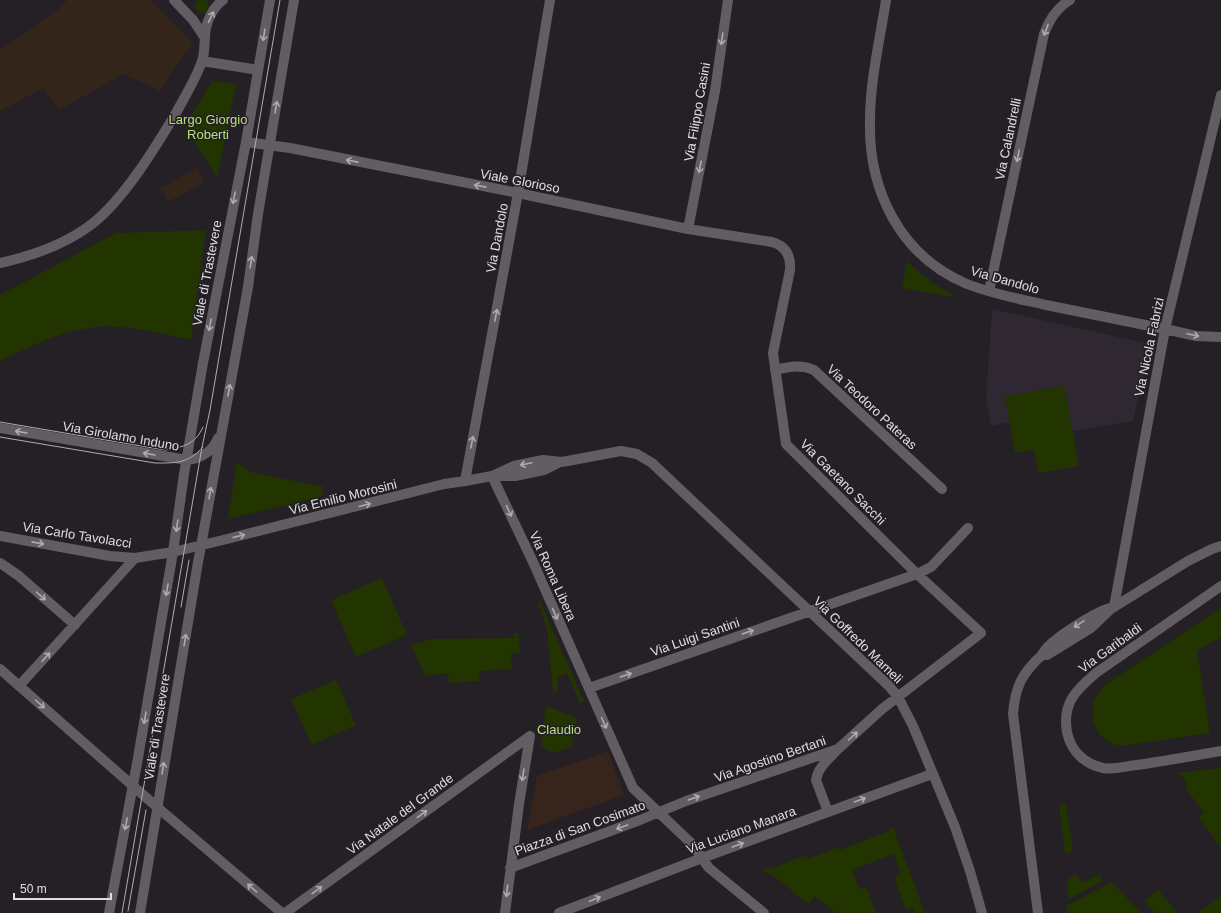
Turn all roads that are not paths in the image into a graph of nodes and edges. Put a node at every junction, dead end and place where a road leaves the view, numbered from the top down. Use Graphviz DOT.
graph roads {
  1 [pos="174,0"];
  2 [pos="223,0"];
  3 [pos="270,0"];
  4 [pos="294,0"];
  5 [pos="550,0"];
  6 [pos="728,0"];
  7 [pos="886,0"];
  8 [pos="1070,0"];
  9 [pos="204,38"];
  10 [pos="202,61"];
  11 [pos="258,70"];
  12 [pos="1221,95"];
  13 [pos="246,142"];
  14 [pos="270,145"];
  15 [pos="518,193"];
  16 [pos="688,229"];
  17 [pos="787,252"];
  18 [pos="0,263"];
  19 [pos="989,291"];
  20 [pos="1165,329"];
  21 [pos="1221,337"];
  22 [pos="775,370"];
  23 [pos="0,428"];
  24 [pos="222,429"];
  25 [pos="187,460"];
  26 [pos="648,460"];
  27 [pos="492,476"];
  28 [pos="465,481"];
  29 [pos="942,489"];
  30 [pos="968,528"];
  31 [pos="0,536"];
  32 [pos="201,545"];
  33 [pos="1221,546"];
  34 [pos="173,552"];
  35 [pos="135,558"];
  36 [pos="0,563"];
  37 [pos="917,574"];
  38 [pos="1221,586"];
  39 [pos="1114,607"];
  40 [pos="809,611"];
  41 [pos="74,625"];
  42 [pos="0,669"];
  43 [pos="19,686"];
  44 [pos="589,688"];
  45 [pos="898,697"];
  46 [pos="530,736"];
  47 [pos="838,749"];
  48 [pos="1221,751"];
  49 [pos="932,774"];
  50 [pos="133,786"];
  51 [pos="157,807"];
  52 [pos="828,812"];
  53 [pos="658,813"];
  54 [pos="702,858"];
  55 [pos="510,868"];
  56 [pos="275,911"];
  57 [pos="109,913"];
  58 [pos="140,913"];
  59 [pos="285,913"];
  60 [pos="505,913"];
  61 [pos="558,913"];
  62 [pos="764,913"];
  63 [pos="982,913"];
  64 [pos="1038,913"];
  1 -- 9 [label="street"];
  9 -- 2 [label="street, one-way"];
  3 -- 11 [label="street, Viale di Trastevere, one-way"];
  14 -- 4 [label="street, Viale di Trastevere, one-way"];
  5 -- 15 [label="street, Via Dandolo"];
  6 -- 16 [label="street, Via Filippo Casini, one-way"];
  7 -- 19 [label="street, Via Dandolo"];
  8 -- 19 [label="street, Via Calandrelli, one-way"];
  9 -- 10 [label="street"];
  10 -- 11 [label="street"];
  10 -- 18 [label="street"];
  11 -- 13 [label="street, Viale di Trastevere"];
  12 -- 20 [label="street, Via Nicola Fabrizi"];
  13 -- 14 [label="street, Viale Glorioso"];
  13 -- 25 [label="street, Viale di Trastevere, one-way"];
  15 -- 14 [label="street, Viale Glorioso, one-way"];
  24 -- 14 [label="street, Viale di Trastevere, one-way"];
  15 -- 16 [label="street, Viale Glorioso"];
  28 -- 15 [label="street, Via Dandolo, one-way"];
  16 -- 17 [label="street, Viale Glorioso"];
  17 -- 22 [label="street, Via Gaetano Sacchi"];
  19 -- 20 [label="street, Via Dandolo"];
  20 -- 21 [label="street, Via Dandolo, one-way"];
  20 -- 39 [label="street, Via Nicola Fabrizi"];
  22 -- 29 [label="street, Via Teodoro Pateras"];
  22 -- 37 [label="street, Via Gaetano Sacchi"];
  25 -- 23 [label="street, Via Girolamo Induno, one-way"];
  24 -- 25 [label="street, Via Girolamo Induno"];
  32 -- 24 [label="street, Viale di Trastevere, one-way"];
  25 -- 34 [label="street, Viale di Trastevere, one-way"];
  26 -- 27 [label="street, Via Emilio Morosini"];
  26 -- 40 [label="street, Via Goffredo Mameli"];
  27 -- 28 [label="street, Via Emilio Morosini"];
  27 -- 44 [label="street, Via Roma Libera, one-way"];
  32 -- 28 [label="street, Via Emilio Morosini, one-way"];
  30 -- 37 [label="street, Via Luigi Santini"];
  31 -- 35 [label="street, Via Carlo Tavolacci, one-way"];
  32 -- 34 [label="street"];
  51 -- 32 [label="street, Viale di Trastevere, one-way"];
  33 -- 39 [label="street"];
  34 -- 35 [label="street, Via Carlo Tavolacci"];
  34 -- 50 [label="street, Viale di Trastevere, one-way"];
  35 -- 41 [label="street"];
  36 -- 41 [label="street, one-way"];
  37 -- 40 [label="street, Via Luigi Santini"];
  37 -- 45 [label="street, Via Gaetano Sacchi"];
  38 -- 48 [label="street, Via Garibaldi"];
  39 -- 64 [label="street"];
  44 -- 40 [label="street, Via Luigi Santini, one-way"];
  40 -- 45 [label="street, Via Goffredo Mameli"];
  43 -- 41 [label="street, one-way"];
  42 -- 43 [label="street"];
  43 -- 50 [label="street, one-way"];
  44 -- 53 [label="street, Piazza di San Cosimato, one-way"];
  47 -- 45 [label="street, Via Agostino Bertani, one-way"];
  45 -- 49 [label="street, Via Goffredo Mameli"];
  46 -- 55 [label="street, Piazza di San Cosimato, one-way"];
  59 -- 46 [label="street, Via Natale del Grande, one-way"];
  47 -- 52 [label="street"];
  53 -- 47 [label="street, Via Agostino Bertani, one-way"];
  52 -- 49 [label="street, Via Luciano Manara, one-way"];
  49 -- 63 [label="street, Via Goffredo Mameli"];
  50 -- 51 [label="street"];
  50 -- 57 [label="street, Viale di Trastevere, one-way"];
  56 -- 51 [label="street, one-way"];
  51 -- 58 [label="street, Viale di Trastevere"];
  54 -- 52 [label="street, Via Luciano Manara, one-way"];
  53 -- 54 [label="street, Piazza di San Cosimato"];
  53 -- 55 [label="street, Piazza di San Cosimato, one-way"];
  61 -- 54 [label="street, Via Luciano Manara, one-way"];
  54 -- 62 [label="street, Piazza di San Cosimato"];
  55 -- 60 [label="street, Piazza di San Cosimato, one-way"];
}
